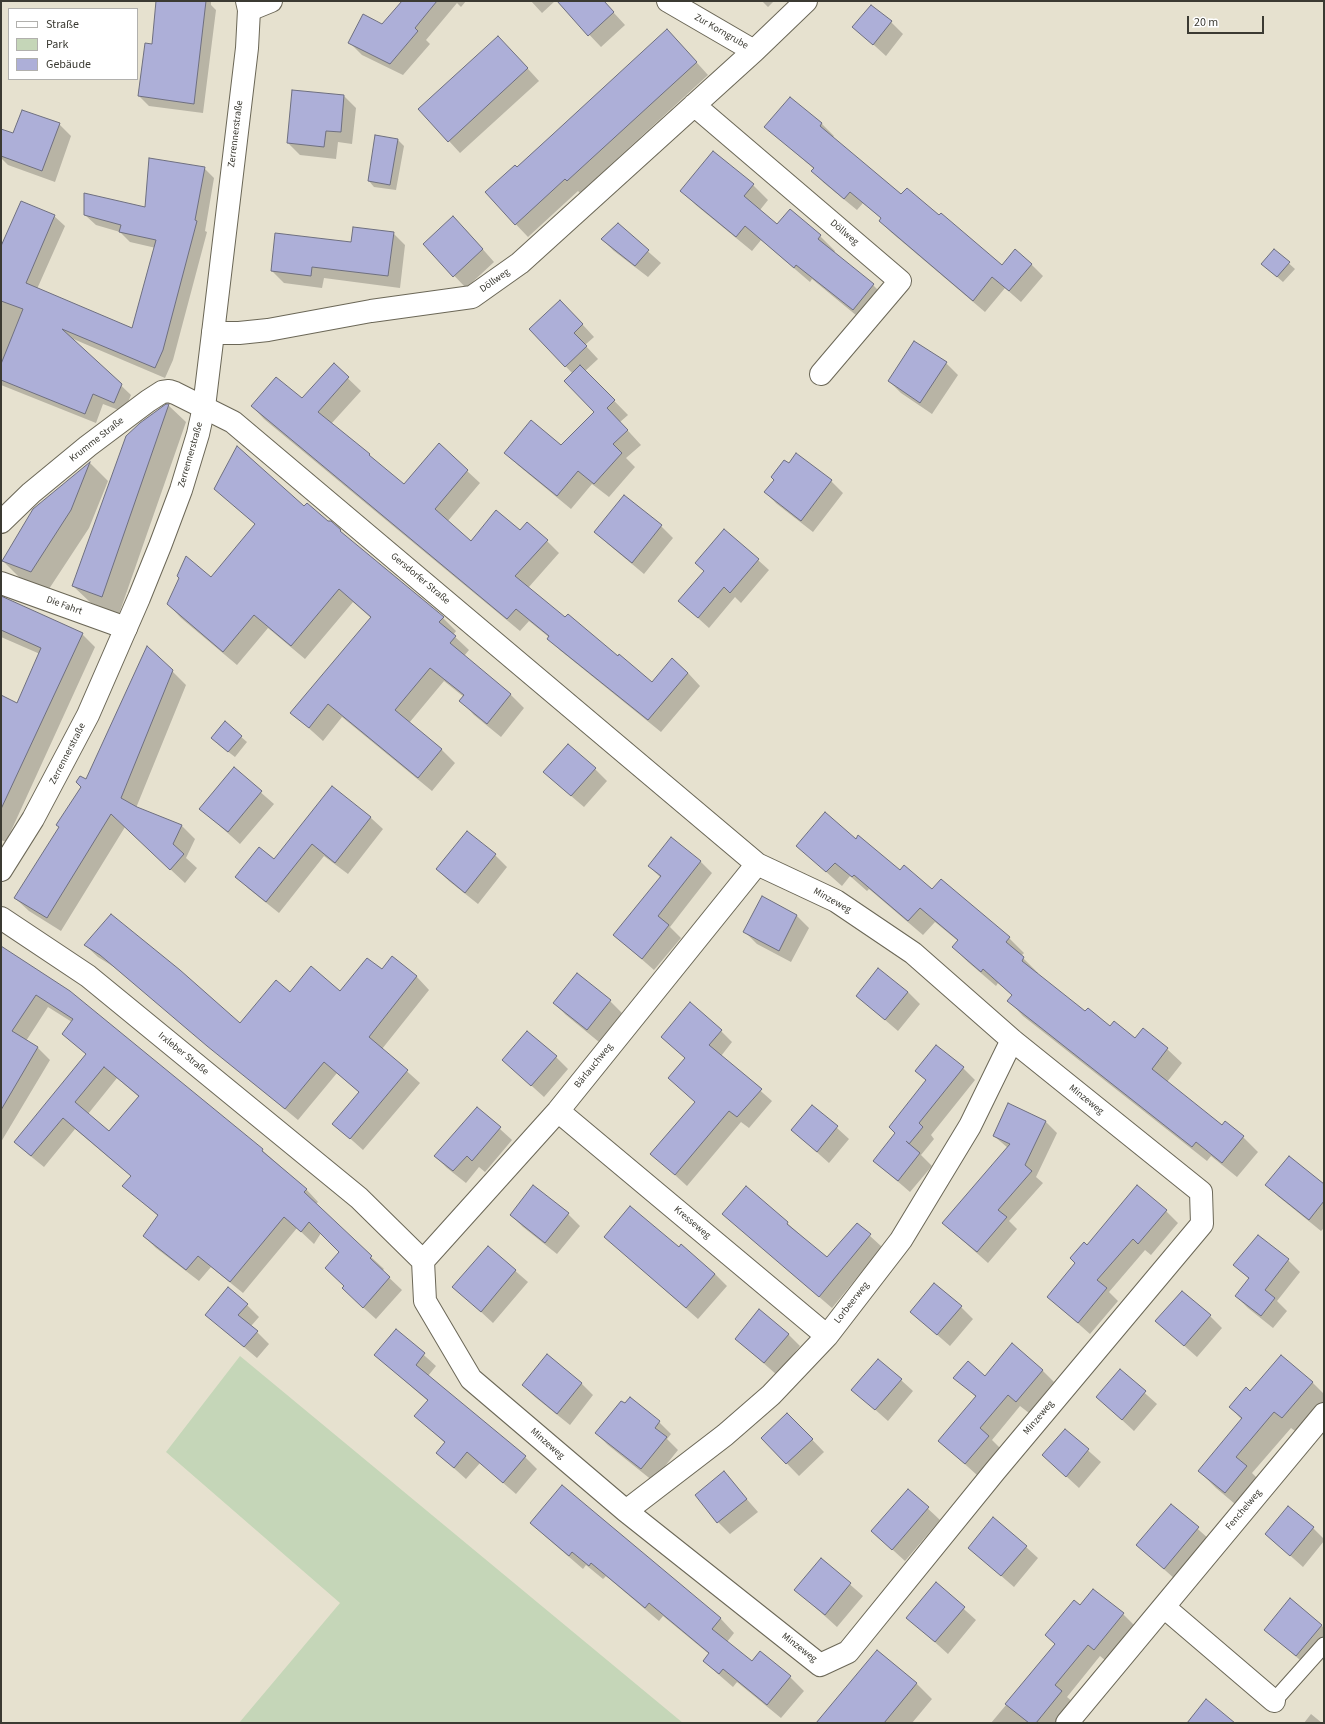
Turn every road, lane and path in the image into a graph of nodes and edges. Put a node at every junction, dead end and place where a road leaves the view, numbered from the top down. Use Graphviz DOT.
graph roads {
  1 [pos="271,1"];
  2 [pos="668,1"];
  3 [pos="806,1"];
  4 [pos="248,6"];
  5 [pos="754,51"];
  6 [pos="694,106"];
  7 [pos="214,333"];
  8 [pos="821,374"];
  9 [pos="204,407"];
  10 [pos="1,522"];
  11 [pos="1,584"];
  12 [pos="126,628"];
  13 [pos="631,757"];
  14 [pos="757,864"];
  15 [pos="1,870"];
  16 [pos="1,918"];
  17 [pos="1012,1040"];
  18 [pos="558,1111"];
  19 [pos="423,1261"];
  20 [pos="827,1336"];
  21 [pos="1324,1414"];
  22 [pos="626,1512"];
  23 [pos="1164,1607"];
  24 [pos="1324,1646"];
  25 [pos="1274,1701"];
  26 [pos="1067,1723"];
  1 -- 4 [label="street"];
  2 -- 5 [label="street, Zur Korngrube"];
  3 -- 5 [label="street, Döllweg"];
  4 -- 7 [label="street, Zerrennerstraße"];
  5 -- 6 [label="street, Döllweg"];
  6 -- 7 [label="street, Döllweg"];
  6 -- 8 [label="street, Döllweg"];
  7 -- 9 [label="street, Zerrennerstraße"];
  9 -- 10 [label="street, Krumme Straße"];
  9 -- 12 [label="street, Zerrennerstraße"];
  9 -- 13 [label="street, Gersdorfer Straße"];
  11 -- 12 [label="street, Die Fahrt"];
  12 -- 15 [label="street, Zerrennerstraße"];
  13 -- 14 [label="street, Minzeweg"];
  14 -- 17 [label="street, Minzeweg"];
  14 -- 18 [label="street, Bärlauchweg"];
  16 -- 19 [label="street, Irxleber Straße"];
  17 -- 20 [label="street, Lorbeerweg"];
  17 -- 22 [label="street, Minzeweg"];
  18 -- 19 [label="street, Bärlauchweg"];
  18 -- 20 [label="street, Kresseweg"];
  19 -- 22 [label="street, Minzeweg"];
  20 -- 22 [label="street, Lorbeerweg"];
  21 -- 23 [label="street, Fenchelweg"];
  23 -- 25 [label="street"];
  23 -- 26 [label="street, Fenchelweg"];
  24 -- 25 [label="lane"];
}
